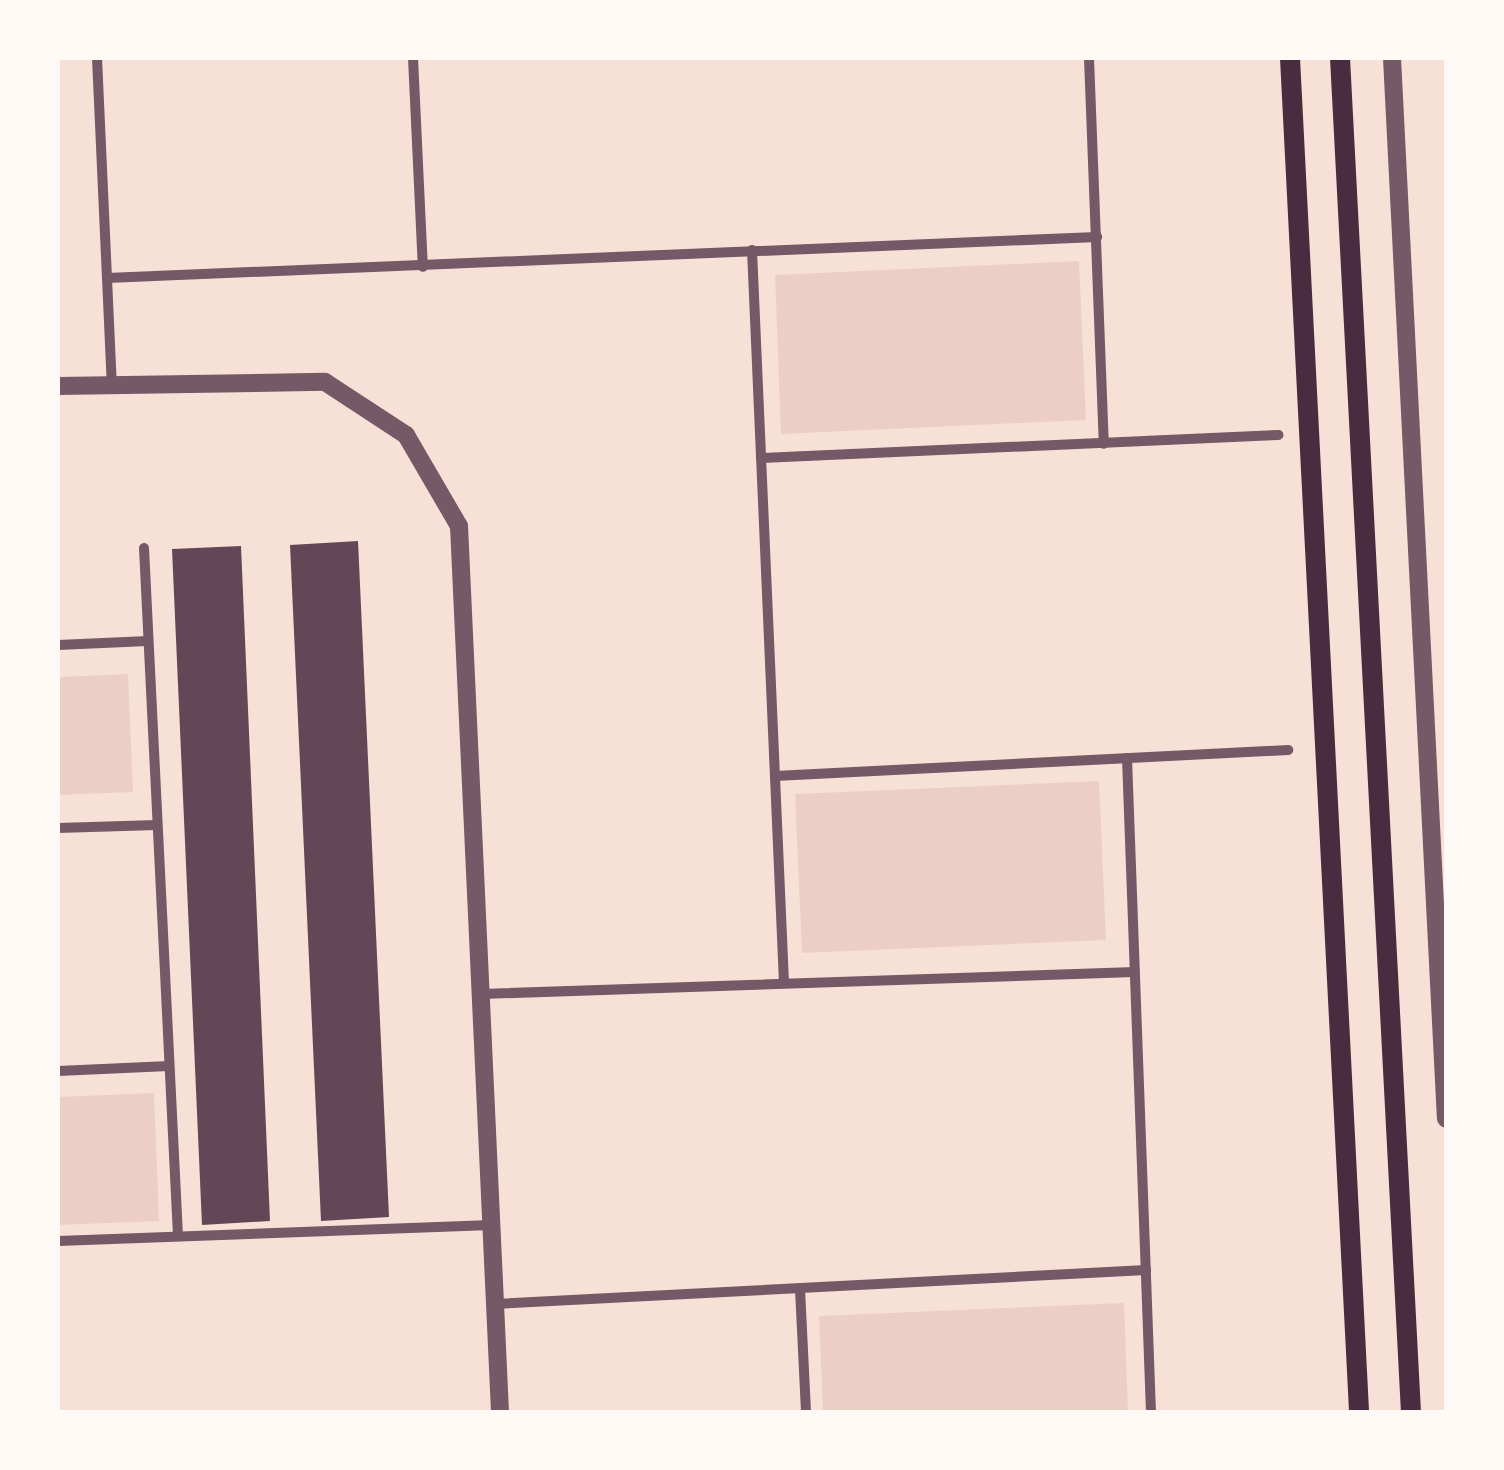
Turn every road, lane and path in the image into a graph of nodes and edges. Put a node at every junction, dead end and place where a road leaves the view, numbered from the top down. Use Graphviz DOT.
graph roads {
  1 [pos="97,58"];
  2 [pos="413,58"];
  3 [pos="1089,58"];
  4 [pos="1290,58"];
  5 [pos="1340,58"];
  6 [pos="1392,58"];
  7 [pos="1097,238"];
  8 [pos="752,250"];
  9 [pos="423,267"];
  10 [pos="106,278"];
  11 [pos="112,385"];
  12 [pos="58,386"];
  13 [pos="1278,435"];
  14 [pos="1104,444"];
  15 [pos="761,458"];
  16 [pos="144,548"];
  17 [pos="148,641"];
  18 [pos="58,646"];
  19 [pos="1288,750"];
  20 [pos="1127,758"];
  21 [pos="776,776"];
  22 [pos="158,825"];
  23 [pos="58,828"];
  24 [pos="1135,972"];
  25 [pos="784,982"];
  26 [pos="482,994"];
  27 [pos="169,1066"];
  28 [pos="58,1071"];
  29 [pos="1446,1119"];
  30 [pos="492,1225"];
  31 [pos="178,1235"];
  32 [pos="58,1240"];
  33 [pos="1146,1270"];
  34 [pos="800,1288"];
  35 [pos="495,1304"];
  36 [pos="500,1412"];
  37 [pos="806,1412"];
  38 [pos="1151,1412"];
  39 [pos="1359,1412"];
  40 [pos="1411,1412"];
  1 -- 10 [label="street"];
  2 -- 9 [label="street"];
  3 -- 7 [label="street"];
  4 -- 39 [label="main road"];
  5 -- 40 [label="main road"];
  6 -- 29 [label="street"];
  7 -- 8 [label="street"];
  7 -- 14 [label="street"];
  8 -- 9 [label="street"];
  8 -- 15 [label="street"];
  9 -- 10 [label="street"];
  10 -- 11 [label="street"];
  11 -- 12 [label="street"];
  11 -- 26 [label="street"];
  13 -- 14 [label="street"];
  14 -- 15 [label="street"];
  15 -- 21 [label="street"];
  16 -- 17 [label="street"];
  17 -- 18 [label="street"];
  17 -- 22 [label="street"];
  19 -- 20 [label="street"];
  20 -- 21 [label="street"];
  20 -- 24 [label="street"];
  21 -- 25 [label="street"];
  22 -- 23 [label="street"];
  22 -- 27 [label="street"];
  24 -- 25 [label="street"];
  24 -- 33 [label="street"];
  25 -- 26 [label="street"];
  26 -- 30 [label="street"];
  27 -- 28 [label="street"];
  27 -- 31 [label="street"];
  30 -- 31 [label="street"];
  30 -- 35 [label="street"];
  31 -- 32 [label="street"];
  33 -- 34 [label="street"];
  33 -- 38 [label="street"];
  34 -- 35 [label="street"];
  34 -- 37 [label="street"];
  35 -- 36 [label="street"];
}
